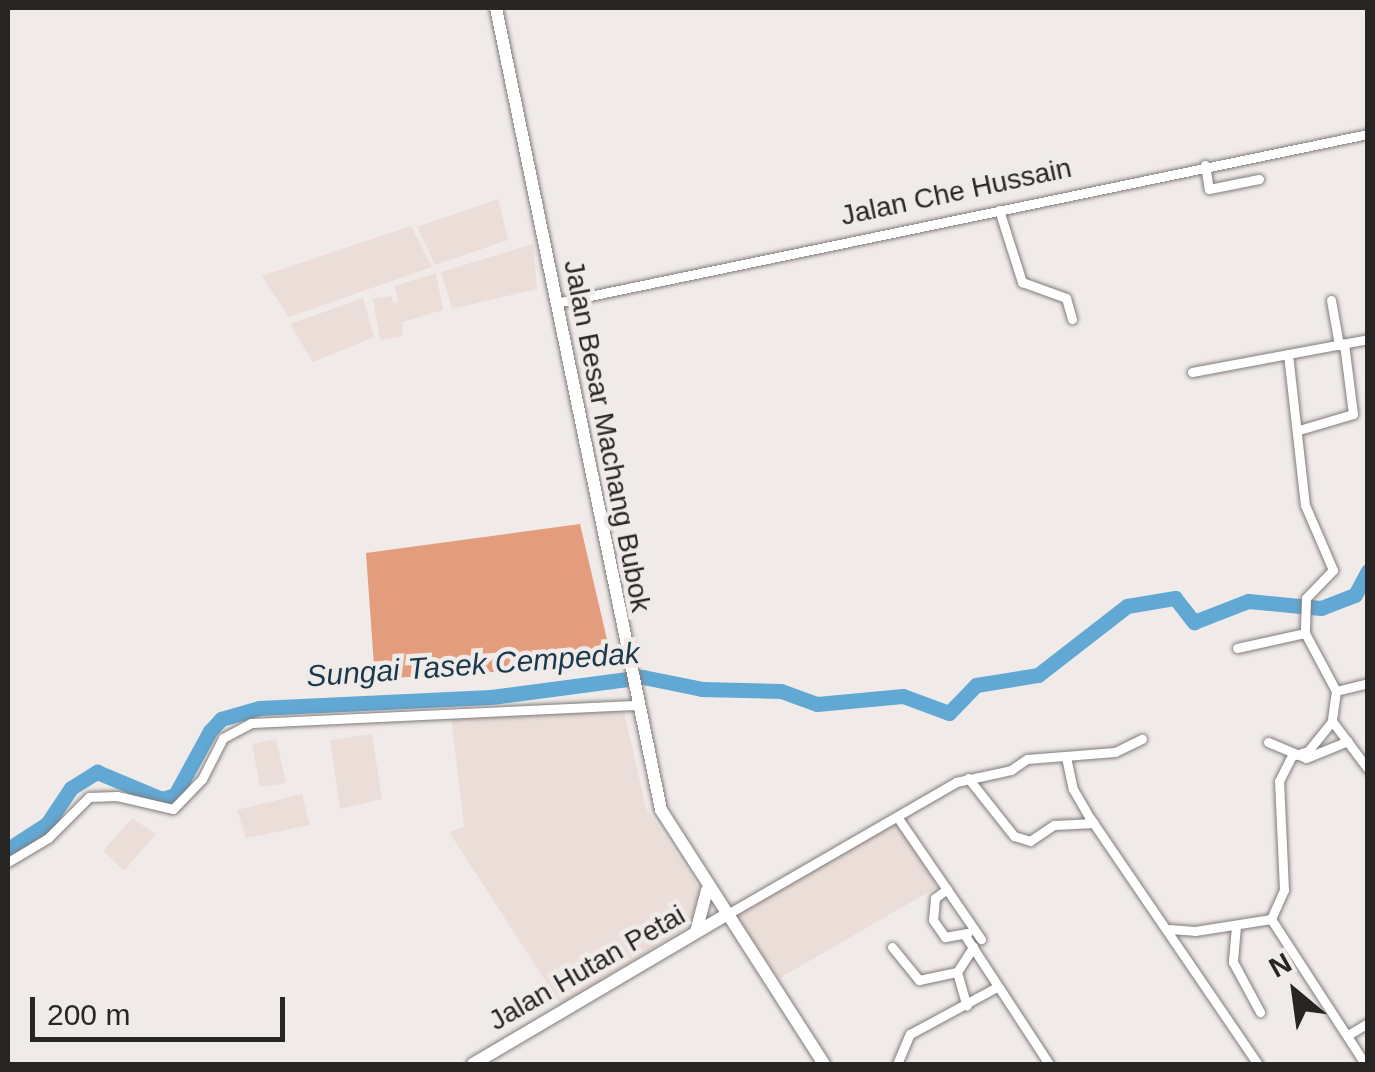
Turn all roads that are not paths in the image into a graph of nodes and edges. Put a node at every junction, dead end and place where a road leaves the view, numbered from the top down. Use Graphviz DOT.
graph roads {
  1 [pos="496,8"];
  2 [pos="1368,134"];
  3 [pos="1205,165"];
  4 [pos="1259,180"];
  5 [pos="999,210"];
  6 [pos="1331,300"];
  7 [pos="556,302"];
  8 [pos="1072,319"];
  9 [pos="1368,340"];
  10 [pos="1341,344"];
  11 [pos="1288,354"];
  12 [pos="1192,372"];
  13 [pos="1299,430"];
  14 [pos="1306,633"];
  15 [pos="1237,648"];
  16 [pos="1368,683"];
  17 [pos="1336,692"];
  18 [pos="634,705"];
  19 [pos="1332,721"];
  20 [pos="1142,739"];
  21 [pos="1348,741"];
  22 [pos="1268,742"];
  23 [pos="1292,756"];
  24 [pos="1066,757"];
  25 [pos="1368,769"];
  26 [pos="968,778"];
  27 [pos="898,818"];
  28 [pos="1094,824"];
  29 [pos="8,862"];
  30 [pos="707,886"];
  31 [pos="946,890"];
  32 [pos="726,916"];
  33 [pos="1271,919"];
  34 [pos="1236,926"];
  35 [pos="1168,928"];
  36 [pos="968,932"];
  37 [pos="697,933"];
  38 [pos="742,938"];
  39 [pos="981,939"];
  40 [pos="892,947"];
  41 [pos="973,947"];
  42 [pos="957,972"];
  43 [pos="997,987"];
  44 [pos="967,1006"];
  45 [pos="1260,1012"];
  46 [pos="1368,1023"];
  47 [pos="1348,1035"];
  48 [pos="474,1064"];
  49 [pos="824,1064"];
  50 [pos="897,1064"];
  51 [pos="1049,1064"];
  52 [pos="1258,1064"];
  53 [pos="1366,1064"];
  1 -- 7 [label="main road, Jalan Besar Machang Bubok"];
  2 -- 3 [label="street, Jalan Che Hussain"];
  3 -- 4 [label="street"];
  3 -- 5 [label="street, Jalan Che Hussain"];
  5 -- 7 [label="street, Jalan Che Hussain"];
  5 -- 8 [label="street"];
  6 -- 10 [label="street"];
  7 -- 18 [label="main road, Jalan Besar Machang Bubok"];
  9 -- 10 [label="street"];
  10 -- 11 [label="street"];
  10 -- 13 [label="street"];
  11 -- 12 [label="street"];
  11 -- 13 [label="street"];
  13 -- 14 [label="street"];
  14 -- 15 [label="street"];
  14 -- 17 [label="street"];
  16 -- 17 [label="street"];
  17 -- 19 [label="street"];
  18 -- 29 [label="street"];
  18 -- 30 [label="main road, Jalan Besar Machang Bubok"];
  19 -- 21 [label="street"];
  19 -- 23 [label="street"];
  20 -- 24 [label="street"];
  21 -- 23 [label="street"];
  21 -- 25 [label="street"];
  22 -- 23 [label="street"];
  23 -- 33 [label="street"];
  24 -- 26 [label="street"];
  24 -- 28 [label="street"];
  26 -- 27 [label="street"];
  26 -- 28 [label="street"];
  27 -- 31 [label="street"];
  27 -- 32 [label="street"];
  28 -- 35 [label="street"];
  30 -- 32 [label="main road, Jalan Besar Machang Bubok"];
  30 -- 37 [label="main road"];
  31 -- 36 [label="street"];
  31 -- 36 [label="street"];
  32 -- 37 [label="main road, Jalan Hutan Petai"];
  32 -- 38 [label="main road"];
  33 -- 34 [label="street"];
  33 -- 47 [label="street"];
  34 -- 35 [label="street"];
  34 -- 45 [label="street"];
  35 -- 52 [label="street"];
  36 -- 39 [label="street"];
  36 -- 41 [label="street"];
  37 -- 38 [label="main road"];
  37 -- 48 [label="main road, Jalan Hutan Petai"];
  38 -- 49 [label="main road"];
  40 -- 42 [label="street"];
  41 -- 42 [label="street"];
  41 -- 43 [label="street"];
  42 -- 44 [label="street"];
  43 -- 44 [label="street"];
  43 -- 51 [label="street"];
  44 -- 50 [label="street"];
  46 -- 47 [label="street"];
  47 -- 53 [label="street"];
}
